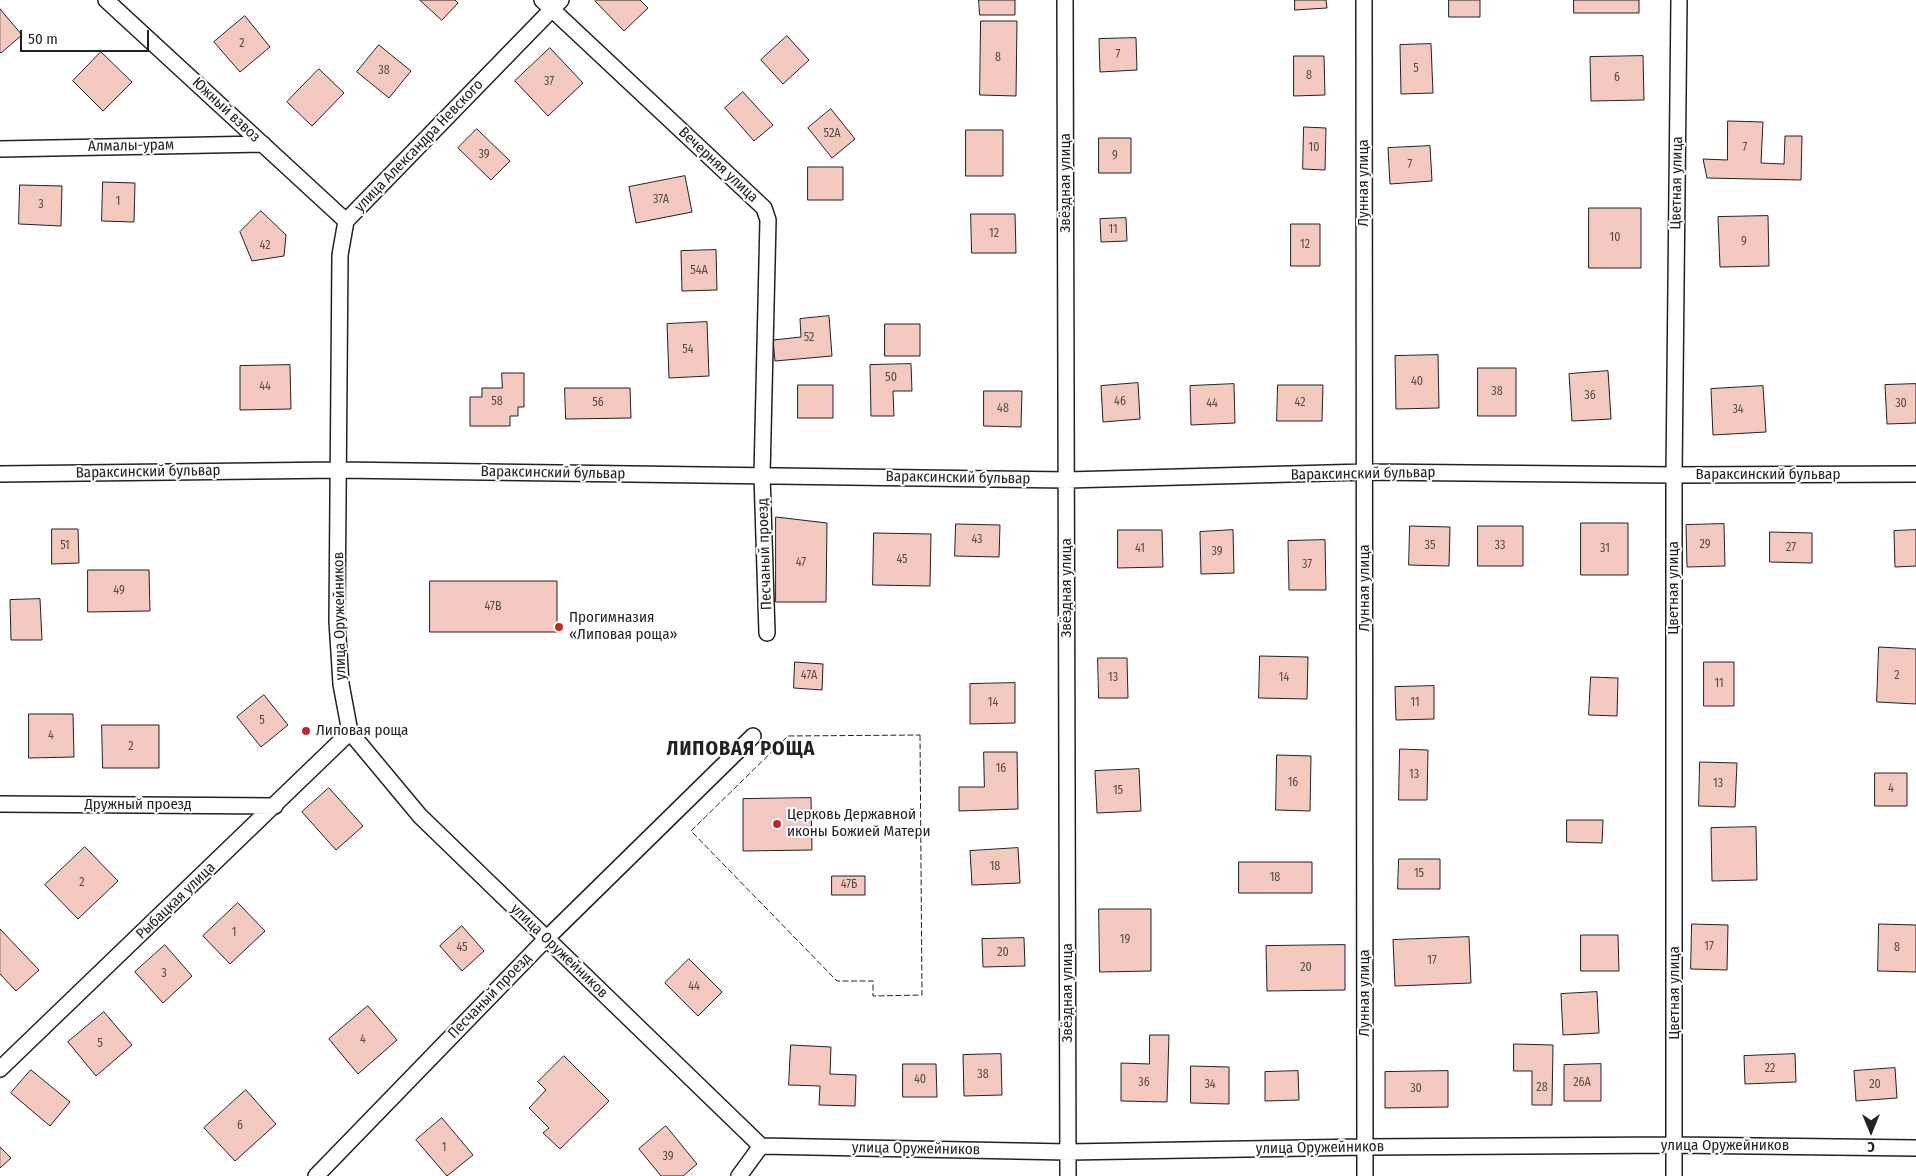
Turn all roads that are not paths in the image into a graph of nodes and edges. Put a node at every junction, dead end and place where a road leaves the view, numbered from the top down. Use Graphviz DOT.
graph roads {
  1 [pos="106,0"];
  2 [pos="1065,0"];
  3 [pos="1364,0"];
  4 [pos="1679,0"];
  5 [pos="551,3"];
  6 [pos="263,144"];
  7 [pos="0,149"];
  8 [pos="346,221"];
  9 [pos="339,470"];
  10 [pos="1364,472"];
  11 [pos="0,474"];
  12 [pos="1916,474"];
  13 [pos="762,475"];
  14 [pos="1674,475"];
  15 [pos="1066,480"];
  16 [pos="767,633"];
  17 [pos="350,732"];
  18 [pos="753,736"];
  19 [pos="0,804"];
  20 [pos="275,806"];
  21 [pos="546,939"];
  22 [pos="0,1069"];
  23 [pos="1675,1145"];
  24 [pos="761,1146"];
  25 [pos="1365,1147"];
  26 [pos="1916,1148"];
  27 [pos="1068,1152"];
  28 [pos="316,1176"];
  29 [pos="738,1176"];
  30 [pos="1068,1176"];
  31 [pos="1365,1176"];
  32 [pos="1674,1176"];
  1 -- 6 [label="street, Южный взвоз"];
  2 -- 15 [label="street, Звёздная улица"];
  3 -- 10 [label="street, Лунная улица"];
  4 -- 14 [label="street, Цветная улица"];
  5 -- 8 [label="street, улица Александра Невского"];
  5 -- 13 [label="street, Вечерняя улица"];
  6 -- 7 [label="street, Алмалы-урам"];
  6 -- 8 [label="street, Южный взвоз"];
  8 -- 9 [label="street, улица Александра Невского"];
  9 -- 11 [label="street, Вараксинский бульвар"];
  9 -- 13 [label="street, Вараксинский бульвар"];
  9 -- 17 [label="street, улица Оружейников"];
  10 -- 14 [label="street, Вараксинский бульвар"];
  10 -- 15 [label="street, Вараксинский бульвар"];
  10 -- 25 [label="street, Лунная улица"];
  12 -- 14 [label="street, Вараксинский бульвар"];
  13 -- 15 [label="street, Вараксинский бульвар"];
  13 -- 16 [label="street, Песчаный проезд"];
  14 -- 23 [label="street, Цветная улица"];
  15 -- 27 [label="street, Звёздная улица"];
  17 -- 20 [label="street, Рыбацкая улица"];
  17 -- 21 [label="street, улица Оружейников"];
  18 -- 21 [label="street, Песчаный проезд"];
  19 -- 20 [label="street, Дружный проезд"];
  20 -- 22 [label="street, Рыбацкая улица"];
  21 -- 24 [label="street, улица Оружейников"];
  21 -- 28 [label="street, Песчаный проезд"];
  23 -- 25 [label="street, улица Оружейников"];
  23 -- 26 [label="street, улица Оружейников"];
  23 -- 32 [label="street, Цветная улица"];
  24 -- 27 [label="street, улица Оружейников"];
  24 -- 29 [label="street"];
  25 -- 27 [label="street, улица Оружейников"];
  25 -- 31 [label="street, Лунная улица"];
  27 -- 30 [label="street, Звёздная улица"];
}
